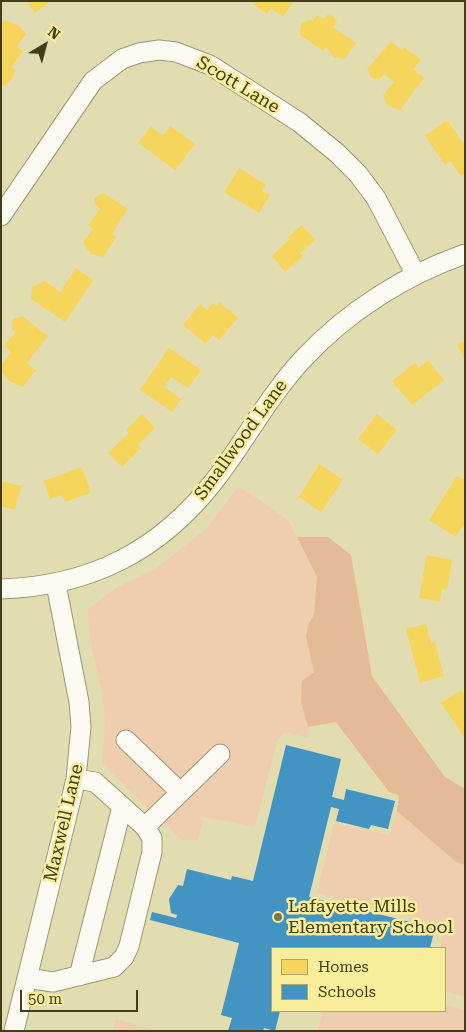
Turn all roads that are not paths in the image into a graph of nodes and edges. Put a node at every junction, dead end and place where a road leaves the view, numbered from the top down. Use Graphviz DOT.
graph roads {
  1 [pos="1,216"];
  2 [pos="465,254"];
  3 [pos="416,275"];
  4 [pos="56,584"];
  5 [pos="1,589"];
  6 [pos="126,740"];
  7 [pos="220,754"];
  8 [pos="76,778"];
  9 [pos="180,792"];
  10 [pos="122,808"];
  11 [pos="145,827"];
  12 [pos="79,976"];
  13 [pos="27,978"];
  14 [pos="14,1031"];
  1 -- 3 [label="street, Scott Lane"];
  2 -- 3 [label="street, Smallwood Lane"];
  3 -- 4 [label="street, Smallwood Lane"];
  4 -- 5 [label="street, Smallwood Lane"];
  4 -- 8 [label="street, Maxwell Lane"];
  6 -- 9 [label="street"];
  7 -- 9 [label="street"];
  8 -- 10 [label="street"];
  8 -- 13 [label="street, Maxwell Lane"];
  9 -- 11 [label="street"];
  10 -- 11 [label="street"];
  10 -- 12 [label="street"];
  11 -- 12 [label="street"];
  12 -- 13 [label="street"];
  13 -- 14 [label="street, Maxwell Lane"];
}
